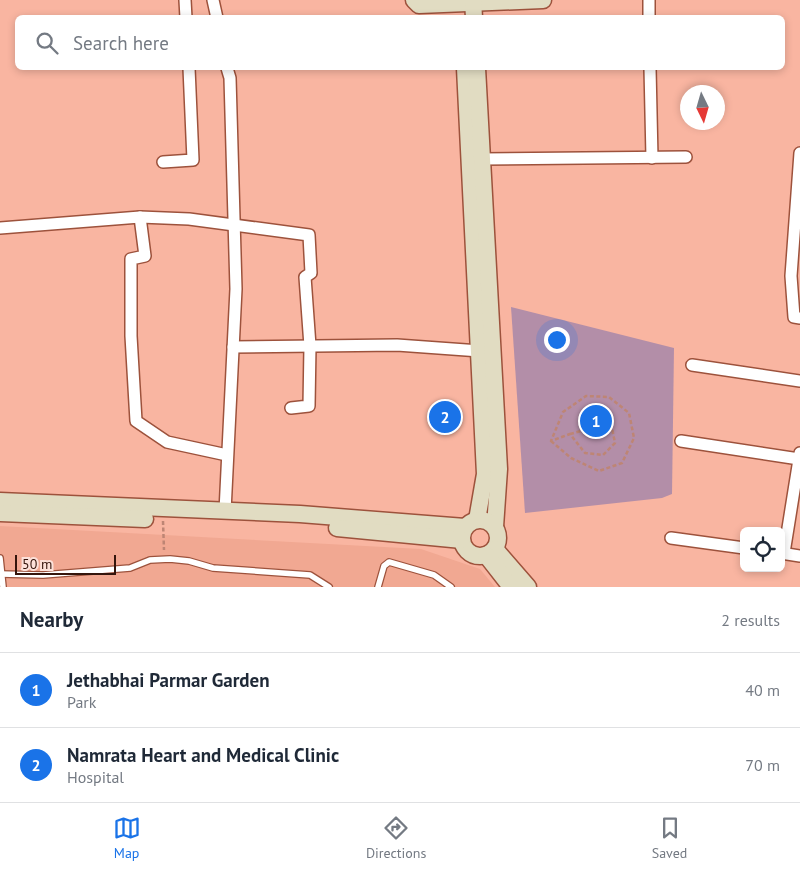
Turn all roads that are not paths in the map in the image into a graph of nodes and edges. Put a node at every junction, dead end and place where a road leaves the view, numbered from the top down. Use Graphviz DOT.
graph roads {
  1 [pos="185,0"];
  2 [pos="213,0"];
  3 [pos="414,0"];
  4 [pos="543,0"];
  5 [pos="649,0"];
  6 [pos="468,7"];
  7 [pos="186,15"];
  8 [pos="216,15"];
  9 [pos="649,15"];
  10 [pos="189,70"];
  11 [pos="228,70"];
  12 [pos="465,70"];
  13 [pos="477,70"];
  14 [pos="650,70"];
  15 [pos="800,153"];
  16 [pos="652,158"];
  17 [pos="686,158"];
  18 [pos="483,159"];
  19 [pos="163,162"];
  20 [pos="140,218"];
  21 [pos="233,225"];
  22 [pos="0,228"];
  23 [pos="800,318"];
  24 [pos="310,346"];
  25 [pos="233,347"];
  26 [pos="480,351"];
  27 [pos="692,365"];
  28 [pos="800,382"];
  29 [pos="291,408"];
  30 [pos="681,441"];
  31 [pos="227,455"];
  32 [pos="799,455"];
  33 [pos="0,501"];
  34 [pos="225,511"];
  35 [pos="0,513"];
  36 [pos="495,527"];
  37 [pos="468,529"];
  38 [pos="785,536"];
  39 [pos="671,538"];
  40 [pos="740,547"];
  41 [pos="491,552"];
  42 [pos="785,554"];
  43 [pos="800,556"];
  44 [pos="0,558"];
  45 [pos="1,574"];
  46 [pos="3,587"];
  47 [pos="329,587"];
  48 [pos="378,587"];
  49 [pos="451,587"];
  50 [pos="511,587"];
  51 [pos="528,587"];
  1 -- 7 [label="street"];
  2 -- 8 [label="street"];
  3 -- 6 [label="main road"];
  4 -- 6 [label="main road"];
  5 -- 9 [label="street"];
  10 -- 19 [label="street"];
  11 -- 21 [label="street"];
  12 -- 26 [label="main road"];
  13 -- 18 [label="main road"];
  14 -- 16 [label="street"];
  15 -- 23 [label="street"];
  16 -- 17 [label="street"];
  16 -- 18 [label="street"];
  18 -- 36 [label="main road"];
  20 -- 21 [label="street"];
  20 -- 22 [label="street"];
  20 -- 31 [label="street"];
  21 -- 24 [label="street"];
  21 -- 25 [label="street"];
  24 -- 25 [label="street"];
  24 -- 26 [label="street"];
  24 -- 29 [label="street"];
  25 -- 31 [label="street"];
  26 -- 37 [label="main road"];
  27 -- 28 [label="street"];
  30 -- 32 [label="street"];
  31 -- 34 [label="street"];
  32 -- 38 [label="street"];
  33 -- 34 [label="main road"];
  34 -- 37 [label="main road"];
  35 -- 37 [label="main road"];
  36 -- 37 [label="main road"];
  36 -- 41 [label="main road"];
  37 -- 41 [label="main road"];
  39 -- 40 [label="street"];
  41 -- 50 [label="main road"];
  41 -- 51 [label="main road"];
  42 -- 43 [label="street"];
  44 -- 45 [label="lane"];
  45 -- 46 [label="lane"];
  45 -- 47 [label="lane"];
  48 -- 49 [label="lane"];
}
